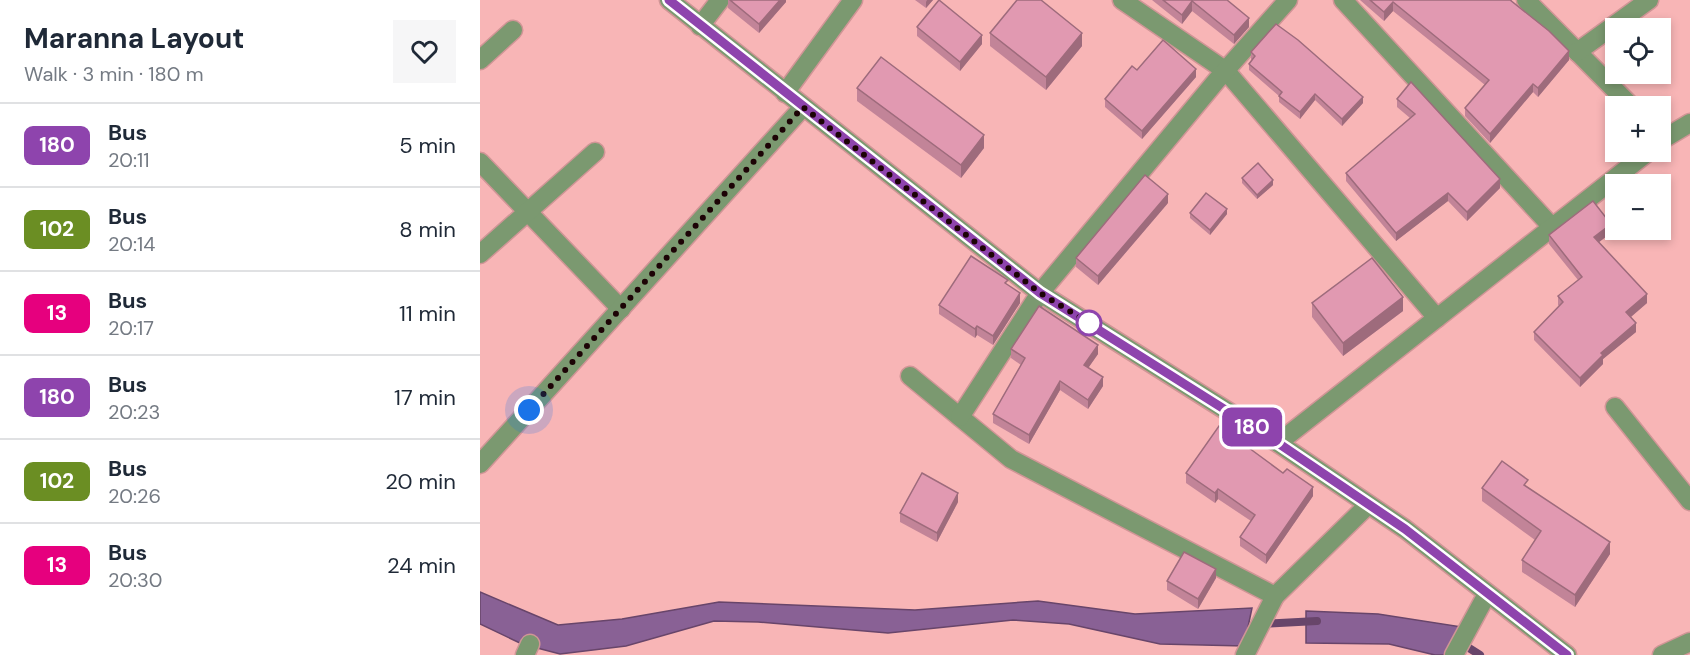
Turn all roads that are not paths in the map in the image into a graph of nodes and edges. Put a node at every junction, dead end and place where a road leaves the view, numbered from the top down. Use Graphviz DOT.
graph roads {
  1 [pos="669,0"];
  2 [pos="720,0"];
  3 [pos="853,0"];
  4 [pos="1122,0"];
  5 [pos="1288,0"];
  6 [pos="1342,0"];
  7 [pos="1526,0"];
  8 [pos="1649,0"];
  9 [pos="700,26"];
  10 [pos="513,30"];
  11 [pos="1577,51"];
  12 [pos="480,60"];
  13 [pos="1226,71"];
  14 [pos="785,93"];
  15 [pos="1621,96"];
  16 [pos="803,107"];
  17 [pos="1690,123"];
  18 [pos="1671,134"];
  19 [pos="595,152"];
  20 [pos="480,162"];
  21 [pos="1635,162"];
  22 [pos="527,211"];
  23 [pos="1552,227"];
  24 [pos="480,254"];
  25 [pos="1040,293"];
  26 [pos="621,309"];
  27 [pos="1437,318"];
  28 [pos="910,376"];
  29 [pos="1615,407"];
  30 [pos="960,417"];
  31 [pos="1278,443"];
  32 [pos="481,460"];
  33 [pos="1684,480"];
  34 [pos="1690,501"];
  35 [pos="1368,505"];
  36 [pos="1487,594"];
  37 [pos="1273,600"];
  38 [pos="1690,642"];
  39 [pos="1457,651"];
  40 [pos="1245,655"];
  41 [pos="1567,655"];
  42 [pos="1662,655"];
  1 -- 9 [label="street"];
  2 -- 9 [label="street"];
  3 -- 14 [label="street"];
  4 -- 13 [label="street"];
  5 -- 13 [label="street"];
  6 -- 23 [label="street"];
  7 -- 11 [label="street"];
  8 -- 11 [label="street"];
  9 -- 14 [label="street"];
  10 -- 12 [label="street"];
  11 -- 15 [label="street"];
  13 -- 25 [label="street"];
  13 -- 27 [label="street"];
  14 -- 16 [label="street"];
  16 -- 25 [label="street"];
  16 -- 26 [label="street"];
  17 -- 18 [label="street"];
  19 -- 22 [label="street"];
  20 -- 22 [label="street"];
  21 -- 23 [label="street"];
  22 -- 24 [label="street"];
  22 -- 26 [label="street"];
  23 -- 27 [label="street"];
  25 -- 30 [label="street"];
  25 -- 31 [label="street"];
  26 -- 32 [label="street"];
  27 -- 31 [label="street"];
  28 -- 30 [label="street"];
  29 -- 33 [label="street"];
  30 -- 37 [label="street"];
  31 -- 35 [label="street"];
  33 -- 34 [label="street"];
  35 -- 36 [label="street"];
  35 -- 37 [label="street"];
  36 -- 39 [label="street"];
  36 -- 41 [label="street"];
  37 -- 40 [label="street"];
  38 -- 42 [label="street"];
}
